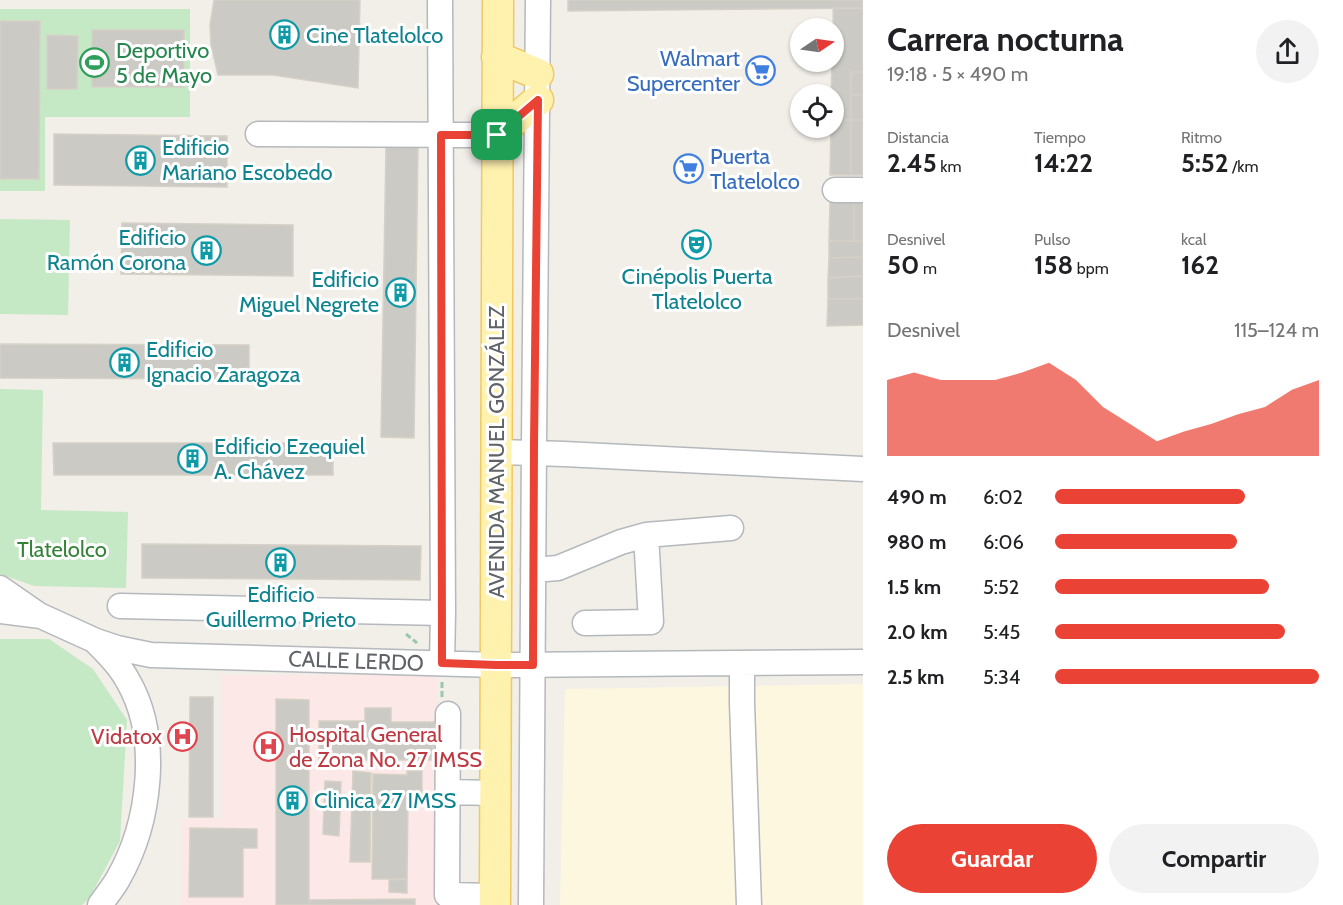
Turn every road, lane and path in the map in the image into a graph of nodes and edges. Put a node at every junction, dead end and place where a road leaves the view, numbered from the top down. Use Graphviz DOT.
graph roads {
  1 [pos="440,0"];
  2 [pos="498,0"];
  3 [pos="538,0"];
  4 [pos="497,57"];
  5 [pos="538,87"];
  6 [pos="258,134"];
  7 [pos="441,135"];
  8 [pos="497,135"];
  9 [pos="835,190"];
  10 [pos="863,190"];
  11 [pos="496,452"];
  12 [pos="534,453"];
  13 [pos="863,469"];
  14 [pos="730,528"];
  15 [pos="646,535"];
  16 [pos="533,570"];
  17 [pos="0,588"];
  18 [pos="120,606"];
  19 [pos="0,611"];
  20 [pos="443,613"];
  21 [pos="41,616"];
  22 [pos="585,623"];
  23 [pos="96,641"];
  24 [pos="863,662"];
  25 [pos="442,663"];
  26 [pos="742,663"];
  27 [pos="496,665"];
  28 [pos="533,665"];
  29 [pos="447,714"];
  30 [pos="448,792"];
  31 [pos="495,793"];
  32 [pos="495,900"];
  33 [pos="100,905"];
  34 [pos="531,905"];
  35 [pos="749,905"];
  1 -- 7 [label="street"];
  2 -- 4 [label="main road, AVENIDA MANUEL GONZÁLEZ"];
  3 -- 5 [label="street"];
  4 -- 5 [label="main road"];
  4 -- 8 [label="main road, AVENIDA MANUEL GONZÁLEZ"];
  5 -- 8 [label="main road"];
  5 -- 12 [label="street"];
  6 -- 7 [label="street"];
  7 -- 8 [label="street"];
  7 -- 20 [label="street"];
  8 -- 11 [label="main road, AVENIDA MANUEL GONZÁLEZ"];
  9 -- 10 [label="street"];
  11 -- 12 [label="street"];
  11 -- 27 [label="main road, AVENIDA MANUEL GONZÁLEZ"];
  12 -- 13 [label="street"];
  12 -- 16 [label="street"];
  14 -- 15 [label="street"];
  15 -- 16 [label="street"];
  15 -- 22 [label="street"];
  16 -- 28 [label="street"];
  17 -- 21 [label="street"];
  18 -- 20 [label="street"];
  19 -- 21 [label="street, CALLE LERDO"];
  20 -- 25 [label="street"];
  21 -- 23 [label="street, CALLE LERDO"];
  23 -- 25 [label="street, CALLE LERDO"];
  23 -- 33 [label="street"];
  24 -- 26 [label="street, CALLE LERDO"];
  25 -- 27 [label="street, CALLE LERDO"];
  26 -- 28 [label="street, CALLE LERDO"];
  26 -- 35 [label="street"];
  27 -- 28 [label="street, CALLE LERDO"];
  27 -- 31 [label="main road, AVENIDA MANUEL GONZÁLEZ"];
  28 -- 34 [label="street"];
  29 -- 30 [label="street"];
  30 -- 31 [label="street"];
  30 -- 32 [label="street"];
  31 -- 32 [label="main road, AVENIDA MANUEL GONZÁLEZ"];
}
